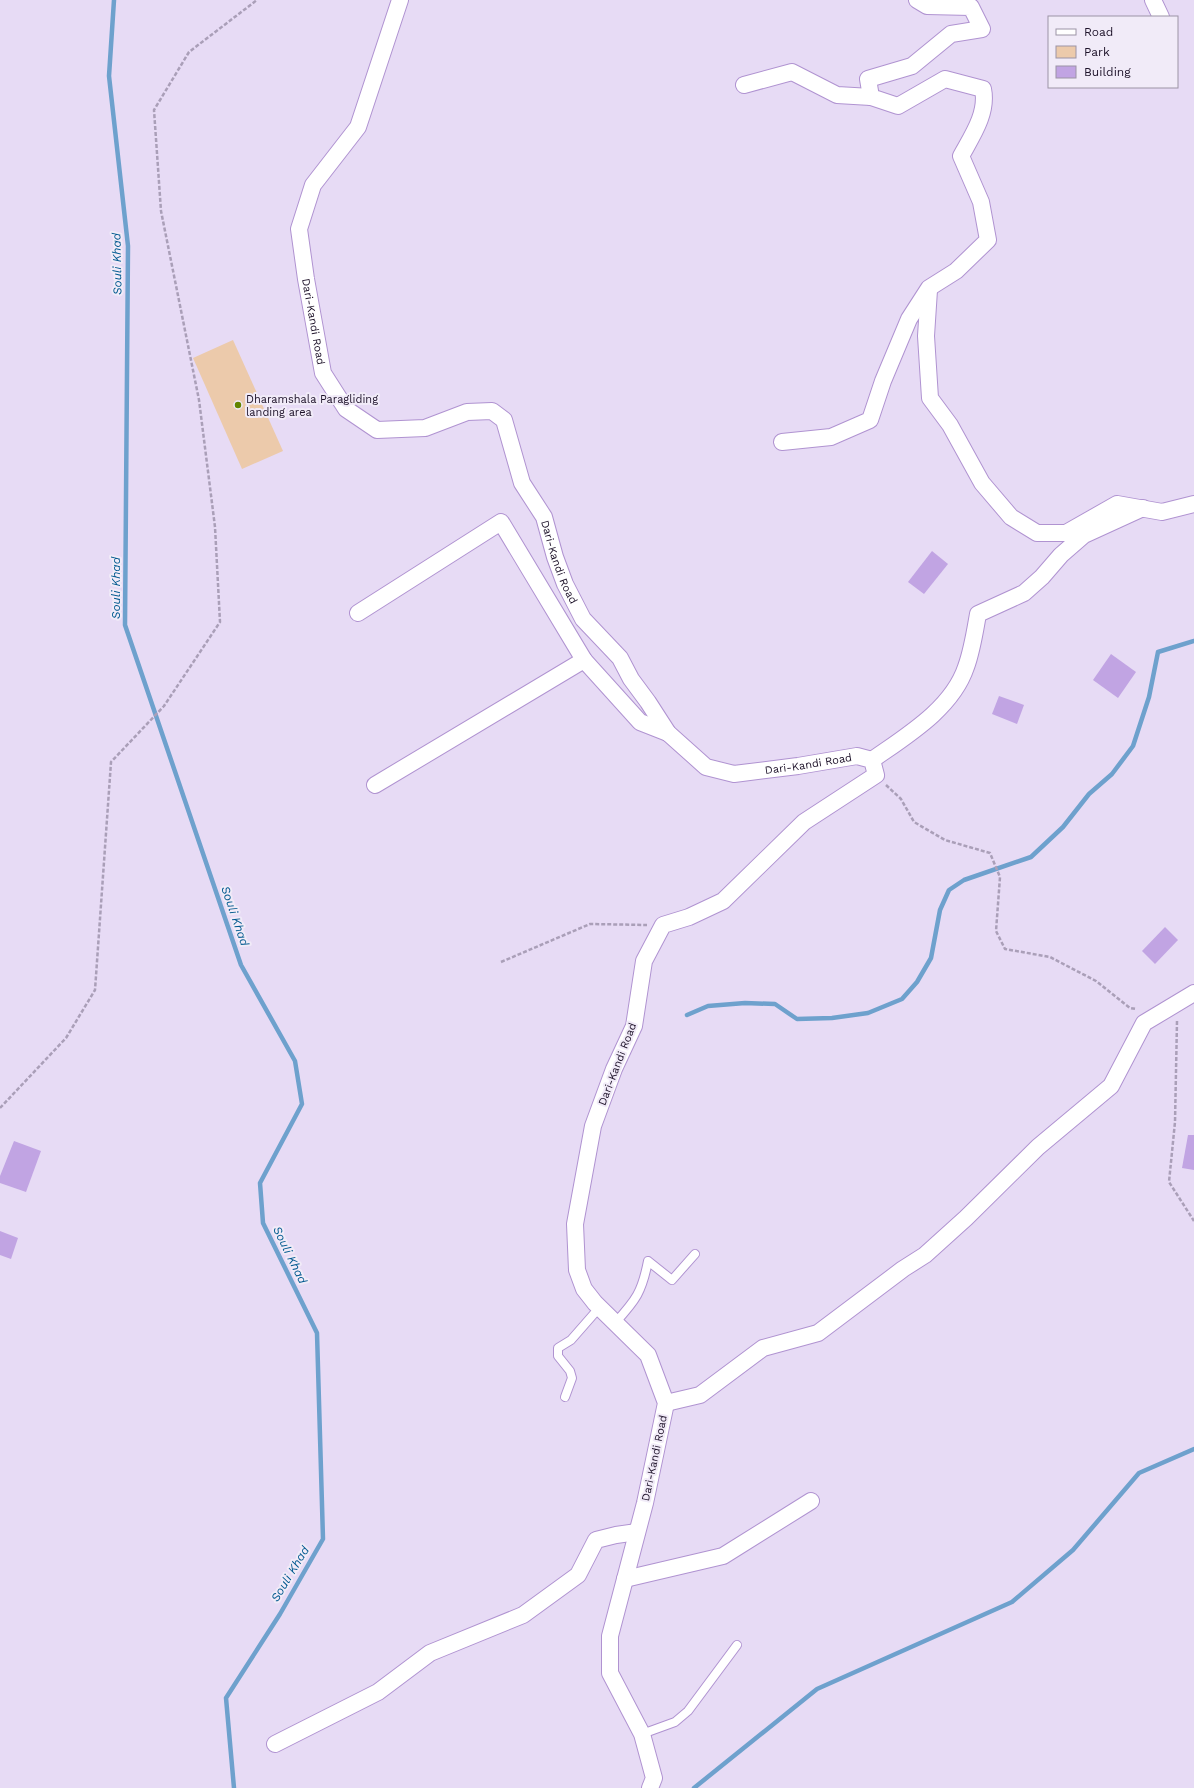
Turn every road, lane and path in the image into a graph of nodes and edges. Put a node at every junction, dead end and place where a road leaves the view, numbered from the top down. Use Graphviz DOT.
graph roads {
  1 [pos="257,0"];
  2 [pos="400,0"];
  3 [pos="917,0"];
  4 [pos="1153,0"];
  5 [pos="1161,16"];
  6 [pos="744,85"];
  7 [pos="871,97"];
  8 [pos="929,288"];
  9 [pos="782,442"];
  10 [pos="1194,504"];
  11 [pos="1143,508"];
  12 [pos="358,613"];
  13 [pos="584,660"];
  14 [pos="668,733"];
  15 [pos="874,768"];
  16 [pos="375,785"];
  17 [pos="663,925"];
  18 [pos="501,962"];
  19 [pos="1194,993"];
  20 [pos="1157,1015"];
  21 [pos="0,1108"];
  22 [pos="1194,1221"];
  23 [pos="695,1254"];
  24 [pos="600,1308"];
  25 [pos="615,1323"];
  26 [pos="565,1396"];
  27 [pos="666,1403"];
  28 [pos="811,1501"];
  29 [pos="637,1532"];
  30 [pos="625,1579"];
  31 [pos="737,1645"];
  32 [pos="642,1734"];
  33 [pos="275,1744"];
  34 [pos="650,1788"];
  1 -- 21 [label="path"];
  2 -- 14 [label="street, Dari-Kandi Road"];
  3 -- 7 [label="street"];
  4 -- 5 [label="street"];
  6 -- 7 [label="street"];
  7 -- 8 [label="street"];
  8 -- 9 [label="street"];
  8 -- 11 [label="street"];
  10 -- 11 [label="street"];
  11 -- 15 [label="street"];
  12 -- 13 [label="street"];
  13 -- 14 [label="street"];
  13 -- 16 [label="street"];
  14 -- 15 [label="street, Dari-Kandi Road"];
  15 -- 17 [label="street"];
  15 -- 20 [label="path"];
  17 -- 18 [label="path"];
  17 -- 24 [label="street, Dari-Kandi Road"];
  19 -- 20 [label="street"];
  20 -- 22 [label="path"];
  20 -- 27 [label="street"];
  23 -- 25 [label="lane"];
  24 -- 25 [label="street, Dari-Kandi Road"];
  24 -- 26 [label="lane"];
  25 -- 27 [label="street, Dari-Kandi Road"];
  27 -- 29 [label="street, Dari-Kandi Road"];
  28 -- 30 [label="street"];
  29 -- 30 [label="street, Dari-Kandi Road"];
  29 -- 33 [label="street"];
  30 -- 32 [label="street, Dari-Kandi Road"];
  31 -- 32 [label="lane"];
  32 -- 34 [label="street, Dari-Kandi Road"];
}
